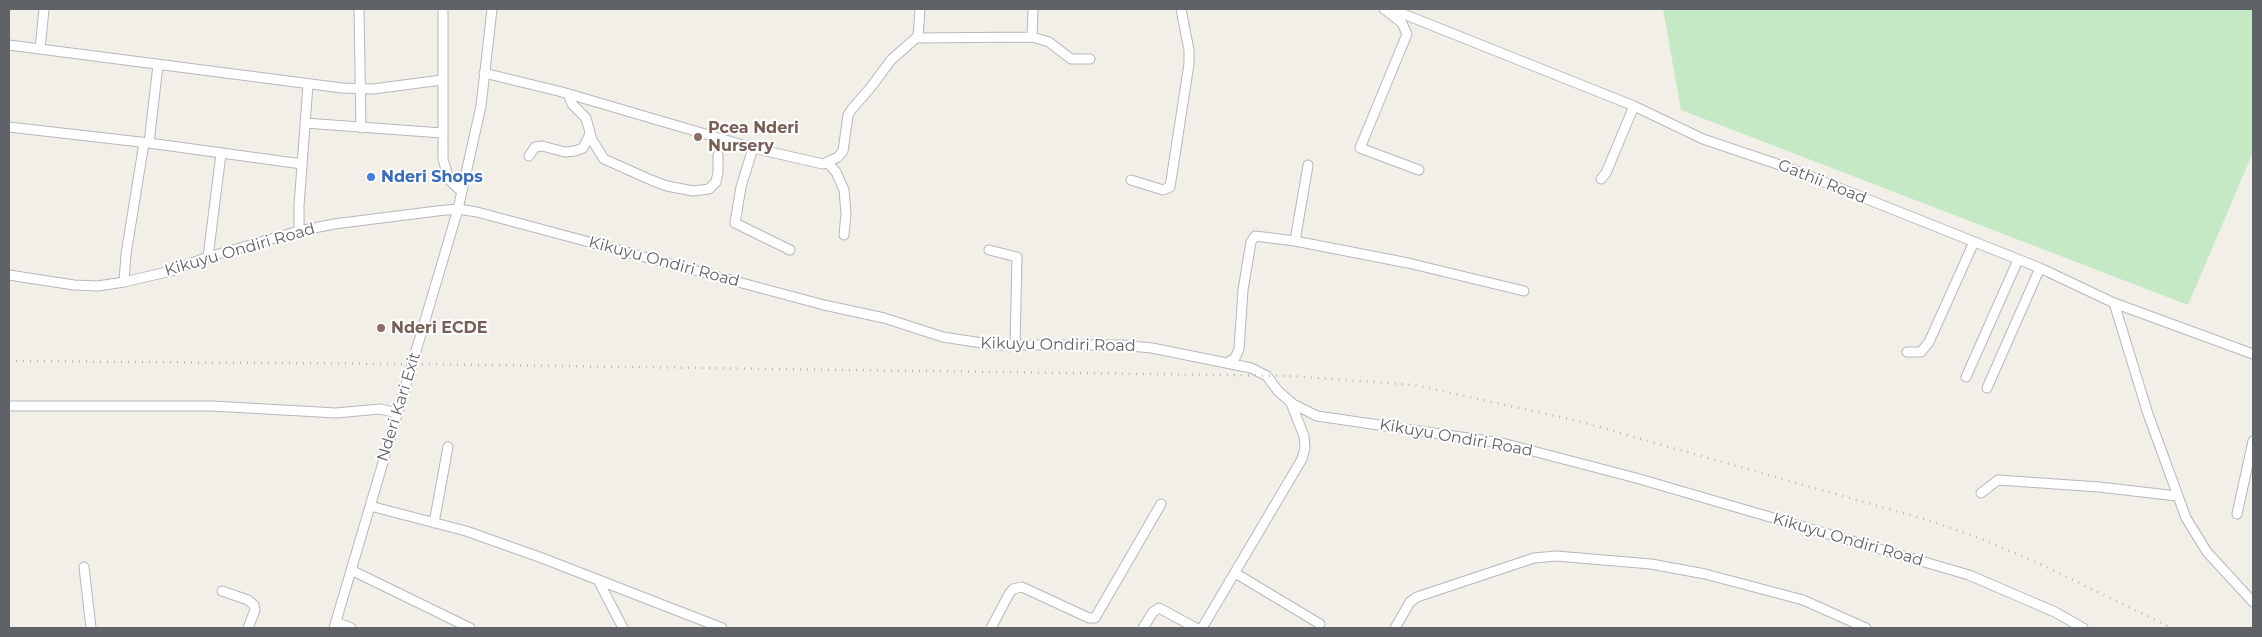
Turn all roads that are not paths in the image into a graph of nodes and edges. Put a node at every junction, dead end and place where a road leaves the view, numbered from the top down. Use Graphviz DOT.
graph roads {
  1 [pos="44,9"];
  2 [pos="359,9"];
  3 [pos="443,9"];
  4 [pos="492,9"];
  5 [pos="920,9"];
  6 [pos="1033,9"];
  7 [pos="1182,9"];
  8 [pos="1384,9"];
  9 [pos="1391,9"];
  10 [pos="918,37"];
  11 [pos="1032,37"];
  12 [pos="9,45"];
  13 [pos="40,49"];
  14 [pos="1090,60"];
  15 [pos="158,65"];
  16 [pos="484,73"];
  17 [pos="442,80"];
  18 [pos="308,85"];
  19 [pos="362,89"];
  20 [pos="568,94"];
  21 [pos="1634,106"];
  22 [pos="305,123"];
  23 [pos="9,127"];
  24 [pos="361,128"];
  25 [pos="442,134"];
  26 [pos="590,134"];
  27 [pos="146,143"];
  28 [pos="753,148"];
  29 [pos="221,154"];
  30 [pos="529,156"];
  31 [pos="718,156"];
  32 [pos="828,163"];
  33 [pos="302,164"];
  34 [pos="1308,165"];
  35 [pos="1419,170"];
  36 [pos="1601,179"];
  37 [pos="1131,180"];
  38 [pos="461,191"];
  39 [pos="458,209"];
  40 [pos="299,231"];
  41 [pos="844,235"];
  42 [pos="1295,241"];
  43 [pos="1974,242"];
  44 [pos="790,250"];
  45 [pos="989,250"];
  46 [pos="208,257"];
  47 [pos="2018,260"];
  48 [pos="2040,268"];
  49 [pos="9,275"];
  50 [pos="124,282"];
  51 [pos="1524,291"];
  52 [pos="2114,303"];
  53 [pos="1015,345"];
  54 [pos="1907,352"];
  55 [pos="2253,354"];
  56 [pos="1227,363"];
  57 [pos="1966,377"];
  58 [pos="1987,388"];
  59 [pos="1291,402"];
  60 [pos="9,406"];
  61 [pos="397,413"];
  62 [pos="2253,441"];
  63 [pos="448,447"];
  64 [pos="1981,493"];
  65 [pos="2177,496"];
  66 [pos="1160,504"];
  67 [pos="370,506"];
  68 [pos="2237,514"];
  69 [pos="434,523"];
  70 [pos="84,567"];
  71 [pos="351,570"];
  72 [pos="1235,573"];
  73 [pos="598,580"];
  74 [pos="222,591"];
  75 [pos="2253,602"];
  76 [pos="1320,624"];
  77 [pos="335,625"];
  78 [pos="91,628"];
  79 [pos="248,628"];
  80 [pos="351,628"];
  81 [pos="470,628"];
  82 [pos="623,628"];
  83 [pos="722,628"];
  84 [pos="991,628"];
  85 [pos="1143,628"];
  86 [pos="1196,628"];
  87 [pos="1202,628"];
  88 [pos="1395,628"];
  89 [pos="1866,628"];
  90 [pos="2082,628"];
  1 -- 13 [label="street"];
  2 -- 19 [label="street"];
  3 -- 17 [label="street"];
  4 -- 16 [label="street, Nderi Kari Exit"];
  5 -- 10 [label="street"];
  6 -- 11 [label="street"];
  7 -- 37 [label="street"];
  8 -- 35 [label="street"];
  9 -- 21 [label="street, Gathii Road"];
  10 -- 11 [label="street"];
  10 -- 32 [label="street"];
  11 -- 14 [label="street"];
  12 -- 13 [label="street"];
  13 -- 15 [label="street"];
  15 -- 18 [label="street"];
  15 -- 27 [label="street"];
  16 -- 20 [label="street"];
  16 -- 38 [label="street, Nderi Kari Exit"];
  17 -- 19 [label="street"];
  17 -- 25 [label="street"];
  18 -- 19 [label="street"];
  18 -- 22 [label="street"];
  19 -- 24 [label="street"];
  20 -- 26 [label="street"];
  20 -- 28 [label="street"];
  21 -- 36 [label="street"];
  21 -- 43 [label="street, Gathii Road"];
  22 -- 24 [label="street"];
  22 -- 33 [label="street"];
  23 -- 27 [label="street"];
  24 -- 25 [label="street"];
  25 -- 38 [label="street"];
  26 -- 30 [label="street"];
  26 -- 31 [label="street"];
  27 -- 29 [label="street"];
  27 -- 50 [label="street"];
  28 -- 32 [label="street"];
  28 -- 44 [label="street"];
  29 -- 33 [label="street"];
  29 -- 46 [label="street"];
  32 -- 41 [label="street"];
  33 -- 40 [label="street"];
  34 -- 42 [label="street"];
  38 -- 39 [label="street, Nderi Kari Exit"];
  39 -- 40 [label="street, Kikuyu Ondiri Road"];
  39 -- 53 [label="street, Kikuyu Ondiri Road"];
  39 -- 61 [label="street, Nderi Kari Exit"];
  40 -- 46 [label="street, Kikuyu Ondiri Road"];
  42 -- 51 [label="street"];
  42 -- 56 [label="street"];
  43 -- 47 [label="street, Gathii Road"];
  43 -- 54 [label="street"];
  45 -- 53 [label="street"];
  46 -- 50 [label="street, Kikuyu Ondiri Road"];
  47 -- 48 [label="street, Gathii Road"];
  47 -- 57 [label="street"];
  48 -- 52 [label="street, Gathii Road"];
  48 -- 58 [label="street"];
  49 -- 50 [label="street, Kikuyu Ondiri Road"];
  52 -- 55 [label="street, Gathii Road"];
  52 -- 65 [label="street"];
  53 -- 56 [label="street, Kikuyu Ondiri Road"];
  56 -- 59 [label="street, Kikuyu Ondiri Road"];
  59 -- 72 [label="street"];
  59 -- 90 [label="street, Kikuyu Ondiri Road"];
  60 -- 61 [label="street"];
  61 -- 67 [label="street, Nderi Kari Exit"];
  62 -- 68 [label="street"];
  63 -- 69 [label="street"];
  64 -- 65 [label="street"];
  65 -- 75 [label="street"];
  66 -- 84 [label="street"];
  67 -- 69 [label="street"];
  67 -- 71 [label="street, Nderi Kari Exit"];
  69 -- 73 [label="street"];
  70 -- 78 [label="street"];
  71 -- 77 [label="street, Nderi Kari Exit"];
  71 -- 81 [label="street"];
  72 -- 76 [label="street"];
  72 -- 87 [label="street"];
  73 -- 82 [label="street"];
  73 -- 83 [label="street"];
  74 -- 79 [label="street"];
  77 -- 80 [label="street"];
  85 -- 86 [label="street"];
  88 -- 89 [label="street"];
}
